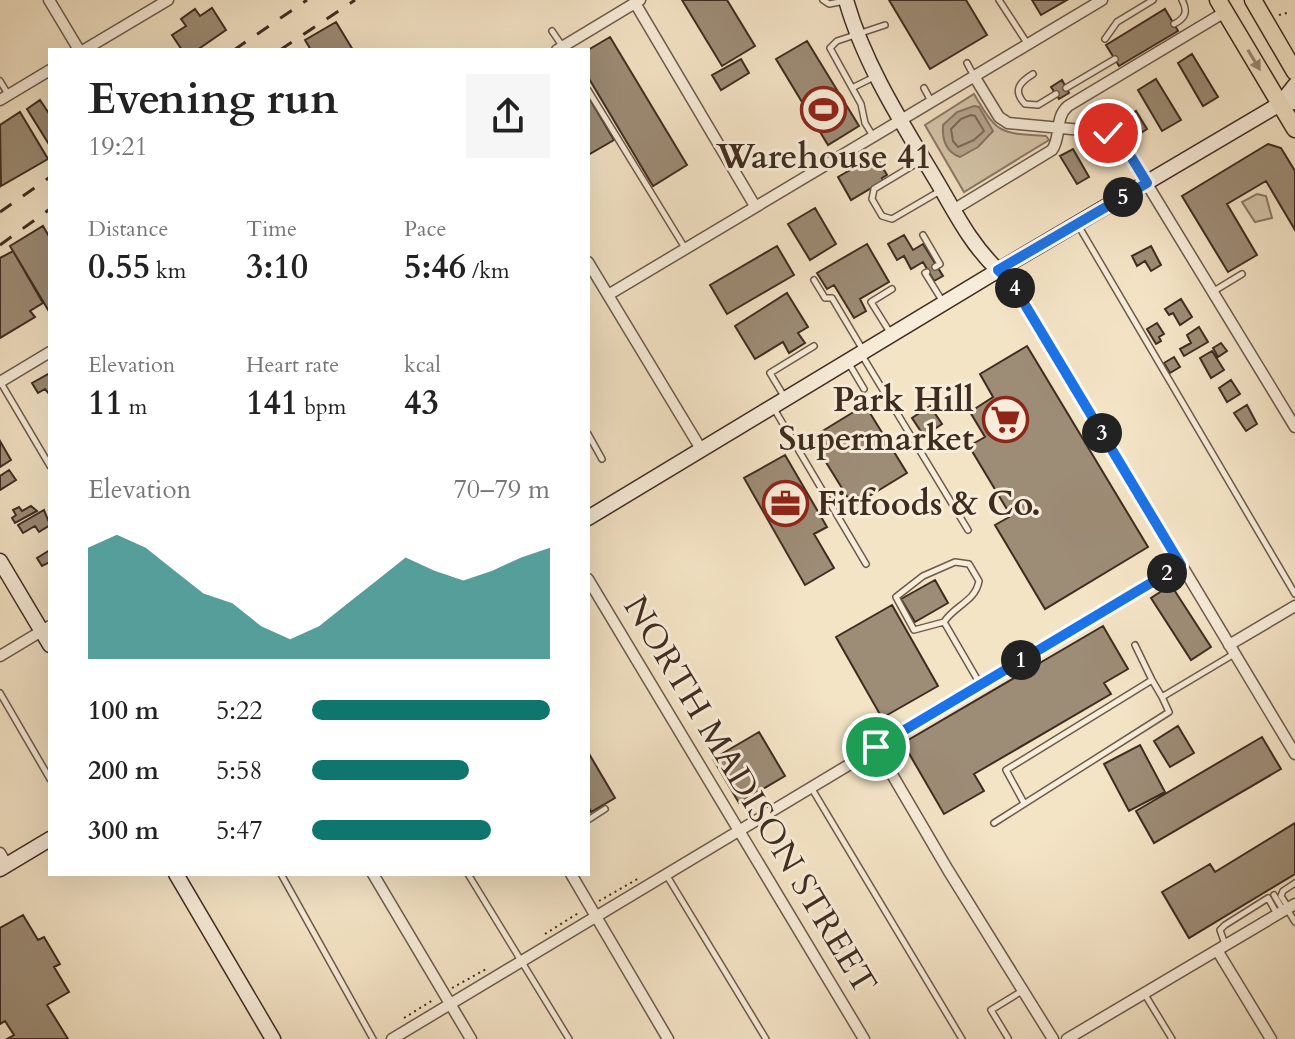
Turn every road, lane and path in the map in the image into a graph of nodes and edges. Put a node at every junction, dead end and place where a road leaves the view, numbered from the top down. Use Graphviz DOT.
graph roads {
  1 [pos="49,0"];
  2 [pos="168,0"];
  3 [pos="823,0"];
  4 [pos="846,0"];
  5 [pos="999,0"];
  6 [pos="1102,0"];
  7 [pos="1153,0"];
  8 [pos="1182,0"];
  9 [pos="1253,0"];
  10 [pos="636,1"];
  11 [pos="148,5"];
  12 [pos="1221,6"];
  13 [pos="1287,13"];
  14 [pos="1278,16"];
  15 [pos="1174,24"];
  16 [pos="885,25"];
  17 [pos="552,31"];
  18 [pos="857,34"];
  19 [pos="1105,39"];
  20 [pos="1028,44"];
  21 [pos="80,48"];
  22 [pos="84,48"];
  23 [pos="560,48"];
  24 [pos="563,48"];
  25 [pos="1115,59"];
  26 [pos="967,63"];
  27 [pos="48,71"];
  28 [pos="1295,72"];
  29 [pos="1033,74"];
  30 [pos="877,75"];
  31 [pos="974,76"];
  32 [pos="0,81"];
  33 [pos="1295,85"];
  34 [pos="852,88"];
  35 [pos="924,88"];
  36 [pos="1066,88"];
  37 [pos="590,93"];
  38 [pos="1056,94"];
  39 [pos="4,98"];
  40 [pos="931,101"];
  41 [pos="1288,103"];
  42 [pos="901,120"];
  43 [pos="1058,128"];
  44 [pos="1295,129"];
  45 [pos="873,137"];
  46 [pos="923,160"];
  47 [pos="1147,183"];
  48 [pos="941,190"];
  49 [pos="755,206"];
  50 [pos="953,210"];
  51 [pos="1077,224"];
  52 [pos="923,235"];
  53 [pos="685,248"];
  54 [pos="590,265"];
  55 [pos="935,267"];
  56 [pos="998,270"];
  57 [pos="927,272"];
  58 [pos="1242,274"];
  59 [pos="814,280"];
  60 [pos="892,289"];
  61 [pos="1214,291"];
  62 [pos="608,295"];
  63 [pos="943,303"];
  64 [pos="891,335"];
  65 [pos="814,346"];
  66 [pos="48,353"];
  67 [pos="857,355"];
  68 [pos="0,382"];
  69 [pos="864,389"];
  70 [pos="779,402"];
  71 [pos="1295,427"];
  72 [pos="590,438"];
  73 [pos="701,449"];
  74 [pos="602,459"];
  75 [pos="48,463"];
  76 [pos="590,517"];
  77 [pos="968,530"];
  78 [pos="0,561"];
  79 [pos="866,564"];
  80 [pos="1181,565"];
  81 [pos="590,582"];
  82 [pos="1295,594"];
  83 [pos="1295,606"];
  84 [pos="944,622"];
  85 [pos="46,629"];
  86 [pos="1135,645"];
  87 [pos="1232,649"];
  88 [pos="0,656"];
  89 [pos="1152,680"];
  90 [pos="980,685"];
  91 [pos="0,693"];
  92 [pos="1162,697"];
  93 [pos="876,747"];
  94 [pos="1295,754"];
  95 [pos="48,776"];
  96 [pos="812,789"];
  97 [pos="1024,803"];
  98 [pos="605,809"];
  99 [pos="590,819"];
  100 [pos="994,823"];
  101 [pos="740,832"];
  102 [pos="48,840"];
  103 [pos="2,862"];
  104 [pos="667,875"];
  105 [pos="177,876"];
  106 [pos="282,876"];
  107 [pos="374,876"];
  108 [pos="469,876"];
  109 [pos="572,876"];
  110 [pos="1295,883"];
  111 [pos="1274,895"];
  112 [pos="1286,909"];
  113 [pos="596,917"];
  114 [pos="1295,922"];
  115 [pos="1221,947"];
  116 [pos="522,962"];
  117 [pos="1022,991"];
  118 [pos="1144,993"];
  119 [pos="450,1004"];
  120 [pos="1008,1038"];
  121 [pos="1072,1038"];
  122 [pos="273,1039"];
  123 [pos="373,1039"];
  124 [pos="392,1039"];
  125 [pos="471,1039"];
  126 [pos="569,1039"];
  127 [pos="668,1039"];
  128 [pos="766,1039"];
  129 [pos="864,1039"];
  130 [pos="962,1039"];
  131 [pos="1053,1039"];
  132 [pos="1172,1039"];
  133 [pos="1271,1039"];
  1 -- 21 [label="street"];
  2 -- 11 [label="street"];
  3 -- 4 [label="lane"];
  4 -- 18 [label="street"];
  5 -- 20 [label="lane"];
  6 -- 20 [label="street"];
  7 -- 19 [label="lane"];
  8 -- 15 [label="lane"];
  9 -- 28 [label="main road"];
  10 -- 24 [label="street"];
  10 -- 49 [label="street"];
  11 -- 22 [label="street"];
  12 -- 41 [label="main road, one-way"];
  12 -- 43 [label="street"];
  13 -- 14 [label="path"];
  16 -- 18 [label="lane"];
  17 -- 23 [label="lane"];
  18 -- 30 [label="street"];
  18 -- 34 [label="lane"];
  20 -- 31 [label="street"];
  25 -- 36 [label="lane"];
  26 -- 31 [label="lane"];
  27 -- 39 [label="street"];
  29 -- 38 [label="lane"];
  30 -- 34 [label="lane"];
  30 -- 42 [label="street"];
  31 -- 40 [label="street"];
  31 -- 43 [label="street"];
  32 -- 39 [label="lane"];
  33 -- 41 [label="street"];
  34 -- 45 [label="lane"];
  35 -- 40 [label="lane"];
  37 -- 53 [label="lane"];
  40 -- 42 [label="street"];
  41 -- 44 [label="main road"];
  41 -- 47 [label="street"];
  42 -- 45 [label="street"];
  42 -- 46 [label="street"];
  43 -- 47 [label="street"];
  43 -- 50 [label="street"];
  45 -- 49 [label="street"];
  46 -- 48 [label="street"];
  46 -- 48 [label="lane"];
  47 -- 51 [label="street"];
  47 -- 61 [label="street"];
  48 -- 50 [label="street"];
  49 -- 53 [label="street"];
  50 -- 56 [label="street"];
  51 -- 56 [label="street"];
  51 -- 82 [label="lane"];
  52 -- 55 [label="lane"];
  53 -- 62 [label="street"];
  54 -- 62 [label="street"];
  56 -- 63 [label="street"];
  56 -- 80 [label="street"];
  57 -- 63 [label="lane"];
  58 -- 61 [label="lane"];
  59 -- 67 [label="lane"];
  60 -- 64 [label="lane"];
  61 -- 71 [label="street"];
  62 -- 73 [label="street"];
  63 -- 64 [label="street"];
  64 -- 67 [label="street"];
  65 -- 70 [label="lane"];
  66 -- 68 [label="street"];
  67 -- 69 [label="lane"];
  67 -- 70 [label="street"];
  67 -- 77 [label="lane"];
  68 -- 75 [label="lane"];
  70 -- 73 [label="street"];
  70 -- 79 [label="lane"];
  72 -- 74 [label="lane"];
  73 -- 76 [label="street"];
  78 -- 85 [label="street"];
  80 -- 87 [label="street"];
  80 -- 90 [label="street"];
  81 -- 101 [label="street, NORTH MADISON STREET"];
  83 -- 87 [label="street"];
  84 -- 84 [label="lane"];
  84 -- 90 [label="lane"];
  85 -- 88 [label="street"];
  86 -- 89 [label="lane"];
  87 -- 92 [label="lane"];
  87 -- 94 [label="street"];
  89 -- 92 [label="lane"];
  89 -- 97 [label="lane"];
  90 -- 93 [label="street"];
  91 -- 95 [label="lane"];
  92 -- 97 [label="lane"];
  93 -- 96 [label="street"];
  93 -- 117 [label="street"];
  96 -- 101 [label="street"];
  96 -- 130 [label="lane"];
  97 -- 100 [label="lane"];
  98 -- 99 [label="lane"];
  101 -- 104 [label="street"];
  101 -- 129 [label="street, NORTH MADISON STREET"];
  102 -- 103 [label="street"];
  104 -- 113 [label="street"];
  104 -- 128 [label="lane"];
  105 -- 122 [label="street"];
  106 -- 123 [label="lane"];
  107 -- 119 [label="street"];
  108 -- 116 [label="lane"];
  109 -- 113 [label="street"];
  110 -- 112 [label="lane"];
  111 -- 112 [label="lane"];
  112 -- 114 [label="lane"];
  112 -- 115 [label="street"];
  112 -- 115 [label="lane"];
  113 -- 116 [label="street"];
  113 -- 127 [label="street"];
  115 -- 118 [label="street"];
  115 -- 133 [label="street"];
  116 -- 119 [label="street"];
  116 -- 126 [label="lane"];
  117 -- 120 [label="lane"];
  117 -- 131 [label="street"];
  118 -- 121 [label="street"];
  118 -- 132 [label="lane"];
  119 -- 124 [label="street"];
  119 -- 125 [label="street"];
}
